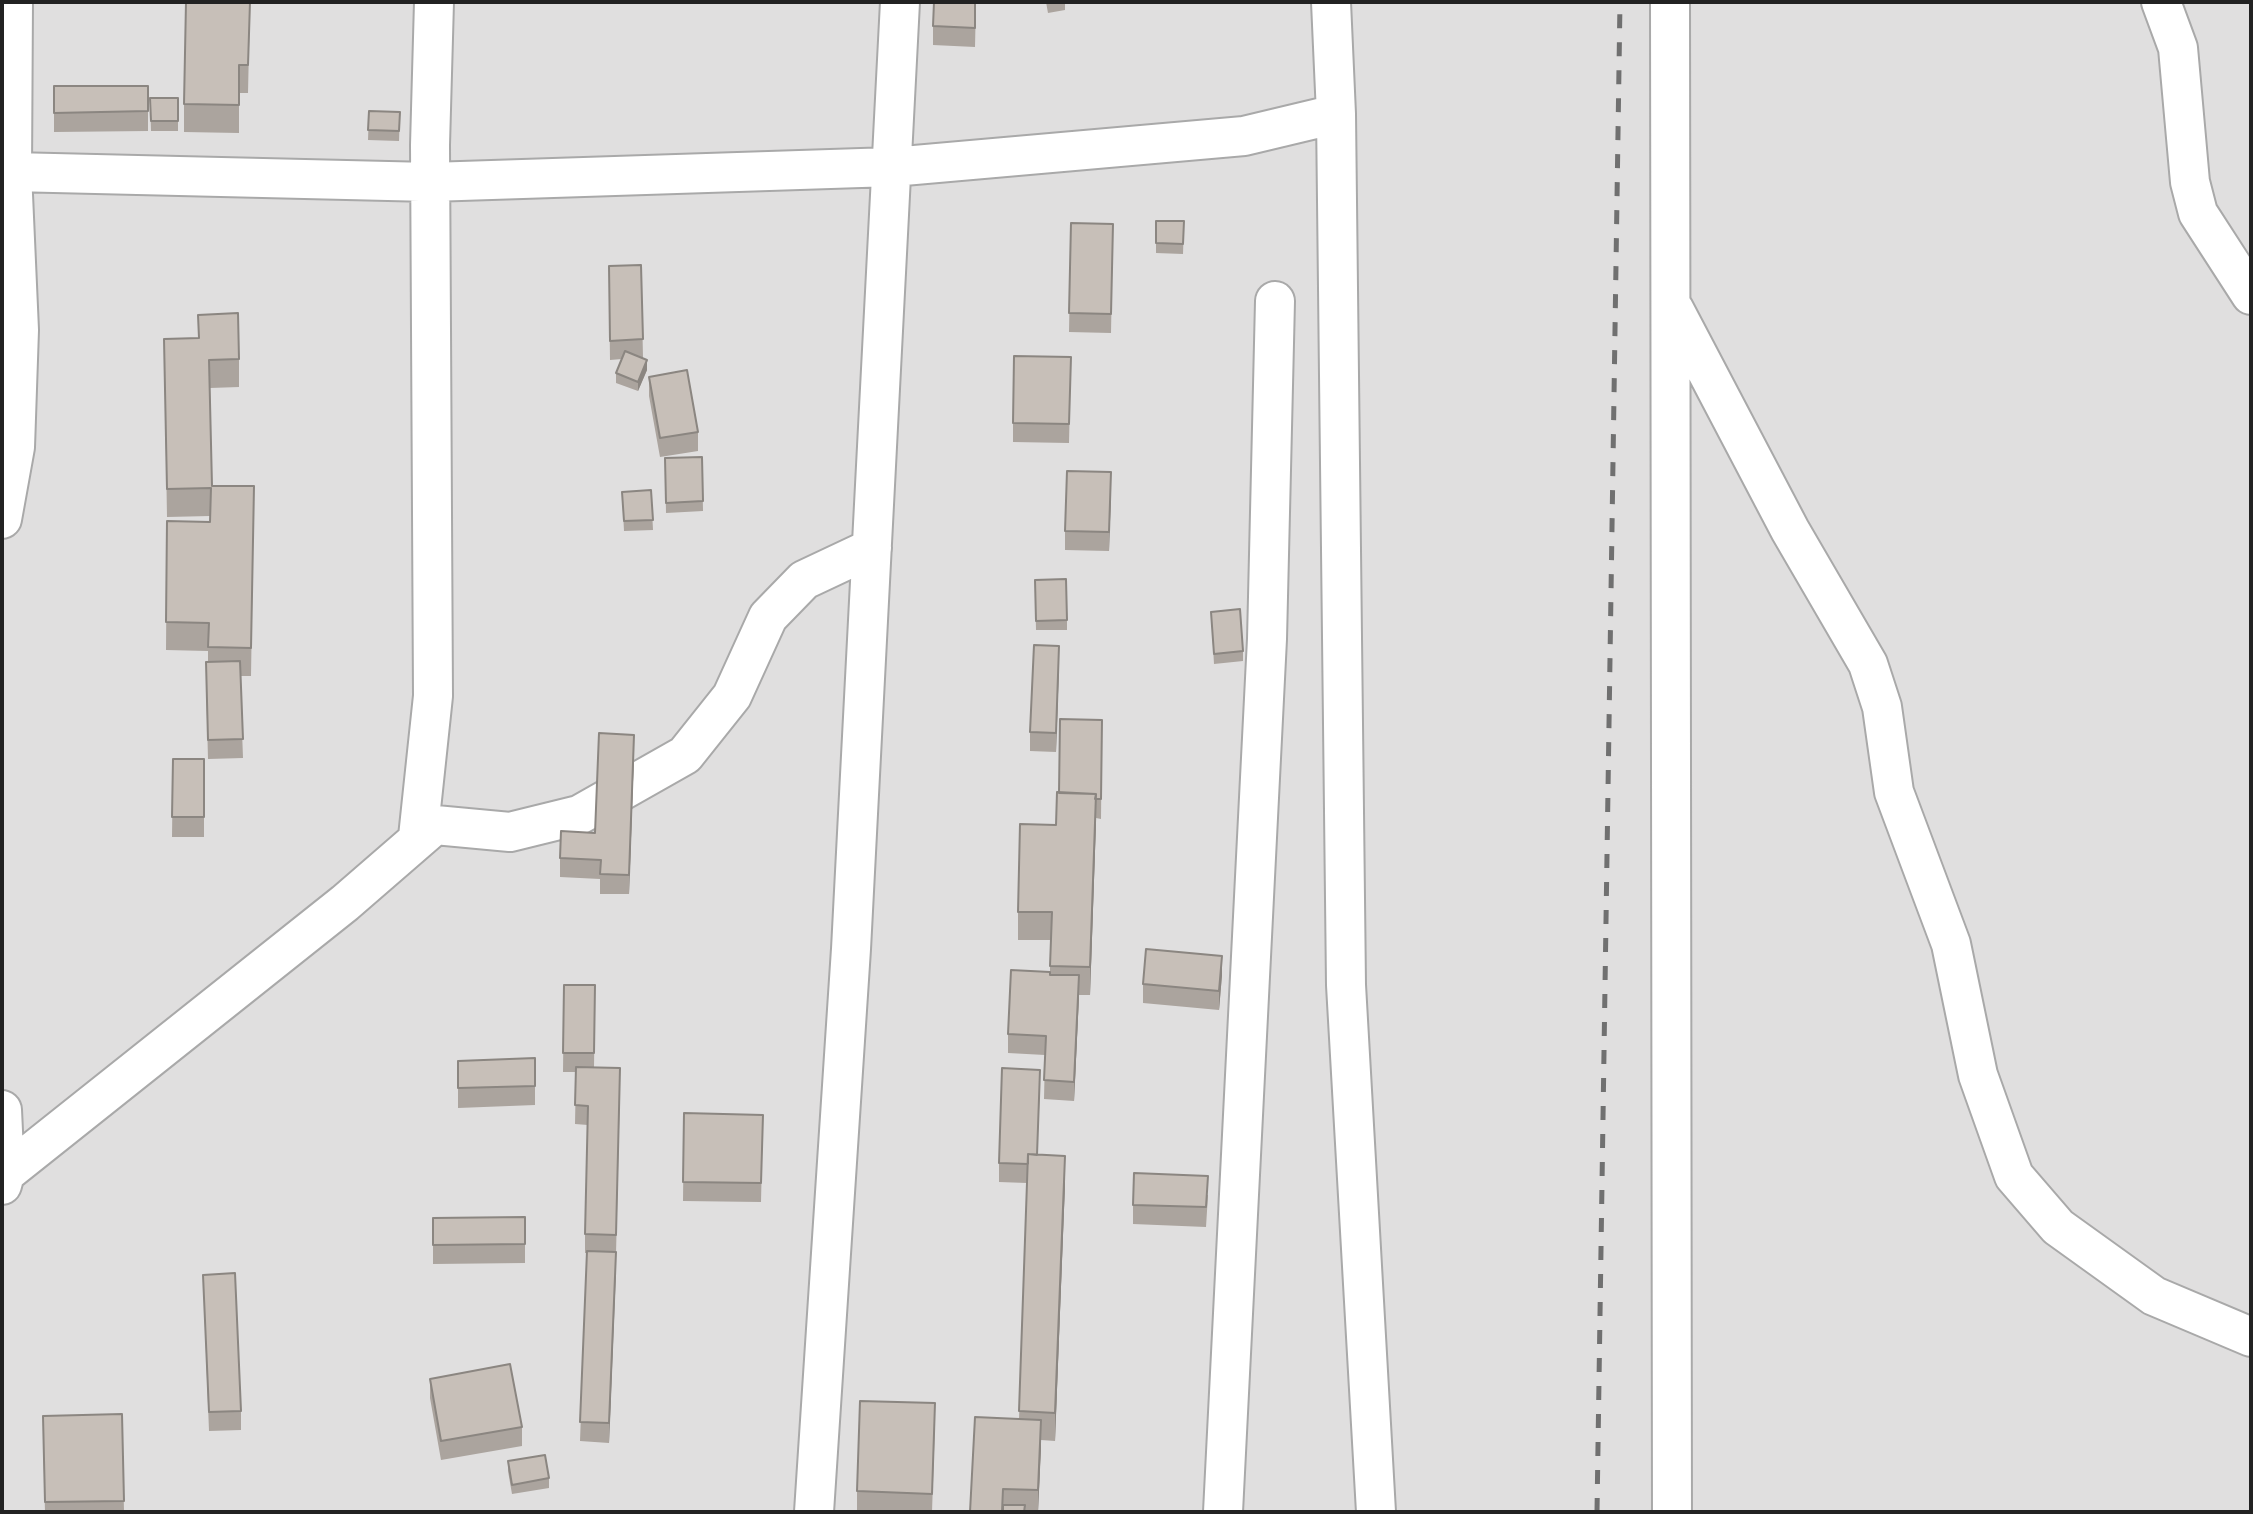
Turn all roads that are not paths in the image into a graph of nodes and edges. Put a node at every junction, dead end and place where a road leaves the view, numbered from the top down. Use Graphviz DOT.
graph roads {
  1 [pos="13,2"];
  2 [pos="434,2"];
  3 [pos="900,2"];
  4 [pos="1331,2"];
  5 [pos="1670,2"];
  6 [pos="2164,3"];
  7 [pos="1336,114"];
  8 [pos="892,167"];
  9 [pos="7,173"];
  10 [pos="430,182"];
  11 [pos="2251,295"];
  12 [pos="1275,301"];
  13 [pos="1672,306"];
  14 [pos="2,519"];
  15 [pos="872,548"];
  16 [pos="418,837"];
  17 [pos="2,1110"];
  18 [pos="3,1178"];
  19 [pos="2251,1337"];
  20 [pos="814,1512"];
  21 [pos="1223,1512"];
  22 [pos="1377,1512"];
  23 [pos="1672,1512"];
  1 -- 9 [label="street"];
  2 -- 10 [label="street"];
  3 -- 8 [label="street"];
  4 -- 7 [label="street"];
  5 -- 13 [label="street"];
  6 -- 11 [label="street"];
  7 -- 8 [label="street"];
  7 -- 22 [label="street"];
  8 -- 10 [label="street"];
  8 -- 15 [label="street"];
  9 -- 10 [label="street"];
  9 -- 14 [label="street"];
  10 -- 16 [label="street"];
  12 -- 21 [label="street"];
  13 -- 19 [label="street"];
  13 -- 23 [label="street"];
  15 -- 16 [label="street"];
  15 -- 20 [label="street"];
  16 -- 18 [label="street"];
  17 -- 18 [label="street"];
}
